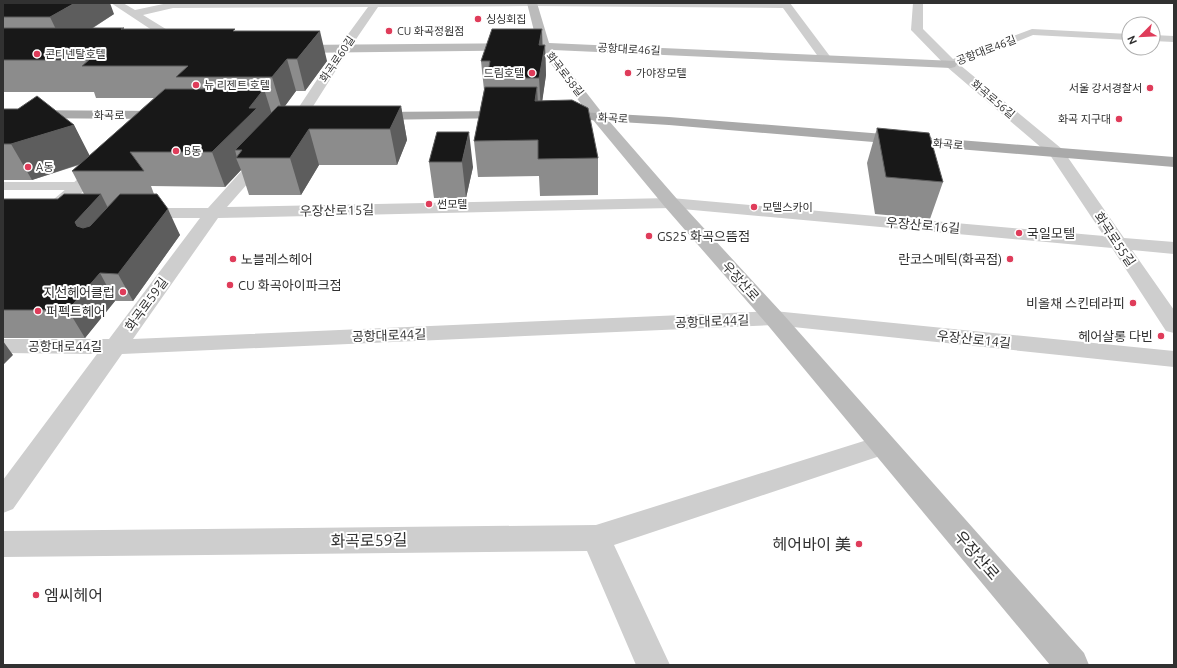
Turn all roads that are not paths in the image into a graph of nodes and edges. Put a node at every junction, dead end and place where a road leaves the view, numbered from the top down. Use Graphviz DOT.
graph roads {
  1 [pos="116,3"];
  2 [pos="532,3"];
  3 [pos="918,3"];
  4 [pos="376,4"];
  5 [pos="786,4"];
  6 [pos="133,14"];
  7 [pos="1121,37"];
  8 [pos="1161,38"];
  9 [pos="1174,39"];
  10 [pos="544,46"];
  11 [pos="344,48"];
  12 [pos="283,49"];
  13 [pos="167,51"];
  14 [pos="826,59"];
  15 [pos="951,64"];
  16 [pos="6,114"];
  17 [pos="171,115"];
  18 [pos="526,115"];
  19 [pos="549,115"];
  20 [pos="300,116"];
  21 [pos="359,116"];
  22 [pos="598,117"];
  23 [pos="146,130"];
  24 [pos="1056,152"];
  25 [pos="116,156"];
  26 [pos="1174,162"];
  27 [pos="3,186"];
  28 [pos="80,186"];
  29 [pos="671,203"];
  30 [pos="70,213"];
  31 [pos="121,213"];
  32 [pos="213,213"];
  33 [pos="1118,243"];
  34 [pos="1174,248"];
  35 [pos="774,318"];
  36 [pos="1174,326"];
  37 [pos="3,346"];
  38 [pos="116,347"];
  39 [pos="1174,359"];
  40 [pos="883,445"];
  41 [pos="3,501"];
  42 [pos="596,538"];
  43 [pos="3,544"];
  44 [pos="654,665"];
  45 [pos="1072,665"];
  1 -- 6 [label="street"];
  2 -- 4 [label="street"];
  2 -- 5 [label="street"];
  2 -- 10 [label="street, 화곡로58길"];
  3 -- 15 [label="street, 화곡로56길"];
  4 -- 6 [label="street"];
  4 -- 11 [label="street, 화곡로60길"];
  5 -- 14 [label="street"];
  6 -- 13 [label="street"];
  7 -- 15 [label="street, 공항대로46길"];
  8 -- 9 [label="street"];
  10 -- 11 [label="street, 공항대로46길"];
  10 -- 14 [label="street, 공항대로46길"];
  10 -- 22 [label="street, 화곡로58길"];
  11 -- 12 [label="street, 공항대로46길"];
  11 -- 20 [label="street, 화곡로60길"];
  14 -- 15 [label="street, 공항대로46길"];
  15 -- 24 [label="street, 화곡로56길"];
  16 -- 17 [label="main road, 화곡로"];
  17 -- 23 [label="street"];
  18 -- 21 [label="main road"];
  19 -- 22 [label="main road, 화곡로"];
  20 -- 32 [label="street, 화곡로59길"];
  22 -- 24 [label="main road, 화곡로"];
  22 -- 29 [label="street, 우장산로"];
  24 -- 26 [label="main road, 화곡로"];
  24 -- 33 [label="street, 화곡로55길"];
  25 -- 28 [label="street"];
  27 -- 28 [label="lane"];
  28 -- 30 [label="street"];
  29 -- 32 [label="street, 우장산로15길"];
  29 -- 33 [label="street, 우장산로16길"];
  29 -- 35 [label="street, 우장산로"];
  31 -- 32 [label="street, 우장산로15길"];
  32 -- 38 [label="street, 화곡로59길"];
  33 -- 34 [label="street, 우장산로16길"];
  33 -- 36 [label="street, 화곡로55길"];
  35 -- 38 [label="street, 공항대로44길"];
  35 -- 39 [label="street, 우장산로14길"];
  35 -- 40 [label="street, 우장산로"];
  37 -- 38 [label="street, 공항대로44길"];
  38 -- 41 [label="street, 화곡로59길"];
  40 -- 42 [label="street"];
  40 -- 45 [label="street, 우장산로"];
  42 -- 43 [label="street, 화곡로59길"];
  42 -- 44 [label="street"];
}
